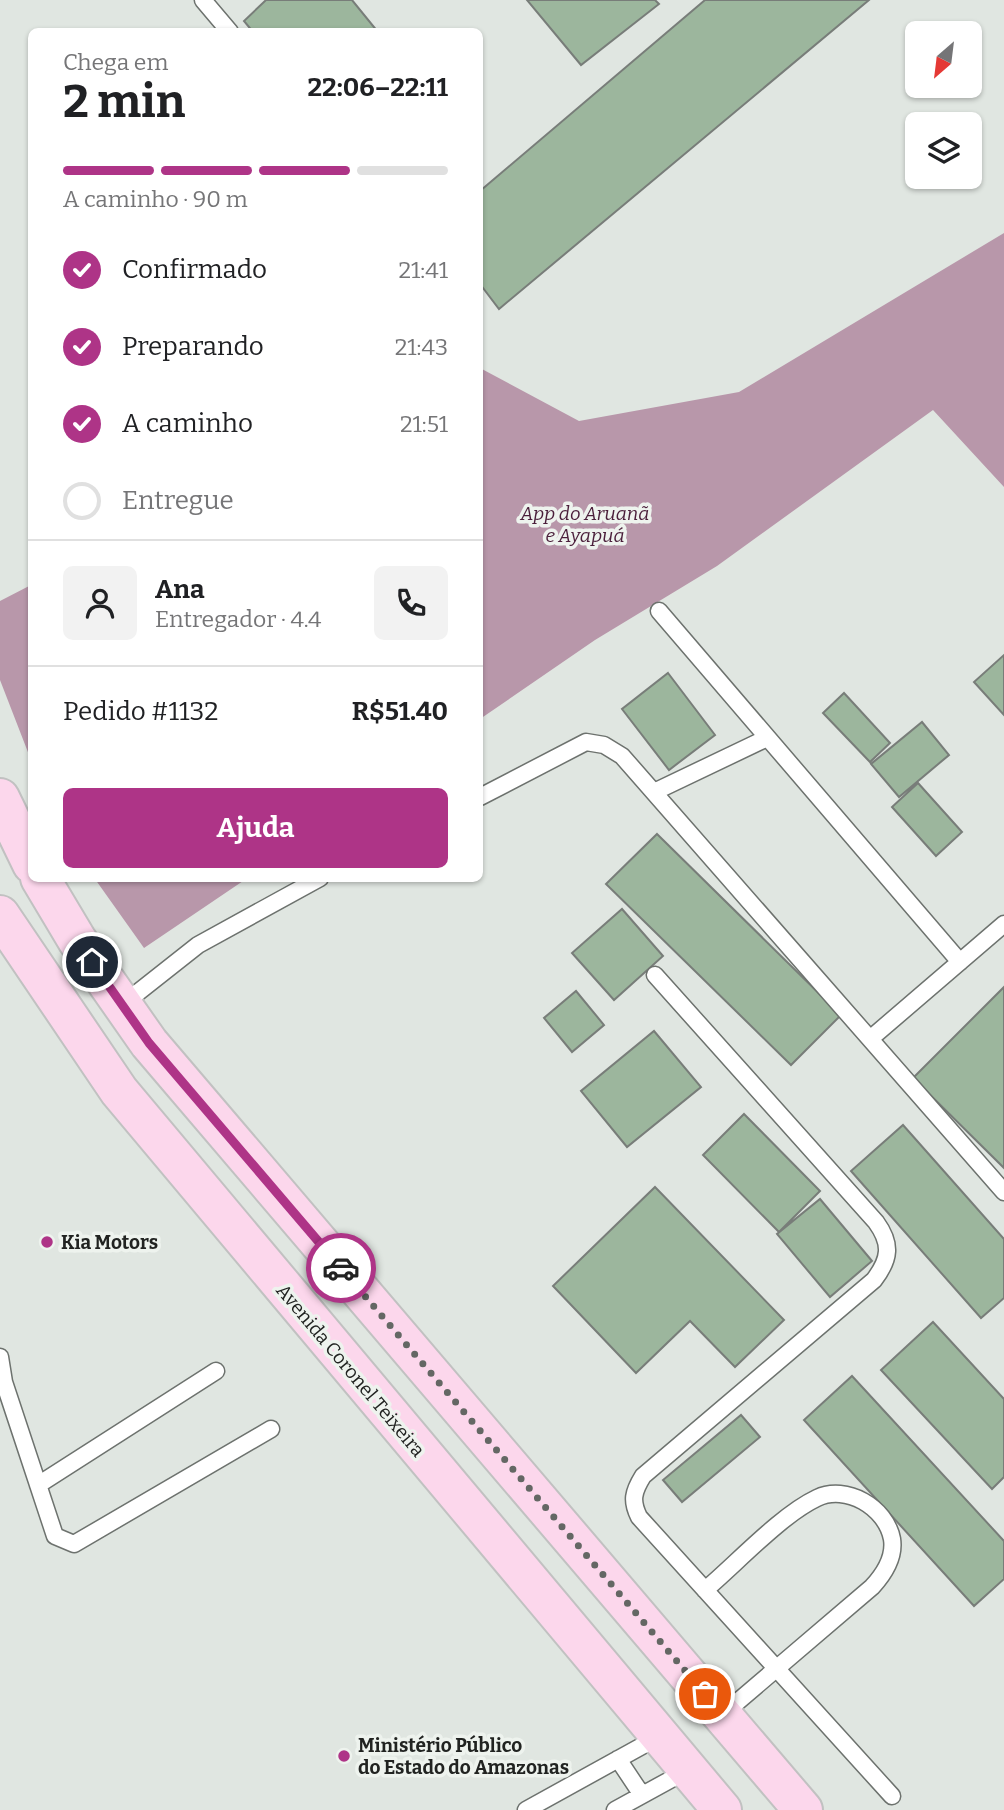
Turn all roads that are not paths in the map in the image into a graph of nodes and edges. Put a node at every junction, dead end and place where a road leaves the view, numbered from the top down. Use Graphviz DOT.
graph roads {
  1 [pos="203,0"];
  2 [pos="227,28"];
  3 [pos="659,611"];
  4 [pos="767,738"];
  5 [pos="654,792"];
  6 [pos="483,795"];
  7 [pos="0,798"];
  8 [pos="28,856"];
  9 [pos="42,882"];
  10 [pos="313,882"];
  11 [pos="0,915"];
  12 [pos="1004,924"];
  13 [pos="960,962"];
  14 [pos="655,975"];
  15 [pos="122,1005"];
  16 [pos="870,1039"];
  17 [pos="1004,1192"];
  18 [pos="0,1356"];
  19 [pos="216,1371"];
  20 [pos="271,1429"];
  21 [pos="38,1485"];
  22 [pos="705,1590"];
  23 [pos="776,1668"];
  24 [pos="722,1715"];
  25 [pos="660,1737"];
  26 [pos="618,1759"];
  27 [pos="688,1770"];
  28 [pos="642,1795"];
  29 [pos="892,1796"];
  30 [pos="526,1810"];
  31 [pos="615,1810"];
  32 [pos="722,1810"];
  33 [pos="803,1810"];
  1 -- 2 [label="lane"];
  3 -- 4 [label="lane"];
  4 -- 5 [label="lane"];
  4 -- 13 [label="lane"];
  5 -- 6 [label="lane"];
  5 -- 16 [label="lane"];
  7 -- 8 [label="main road"];
  9 -- 15 [label="main road"];
  10 -- 15 [label="lane"];
  11 -- 25 [label="main road, Avenida Coronel Teixeira"];
  12 -- 13 [label="lane"];
  13 -- 16 [label="lane"];
  14 -- 22 [label="lane"];
  15 -- 24 [label="main road"];
  16 -- 17 [label="lane"];
  18 -- 21 [label="lane"];
  19 -- 21 [label="lane"];
  20 -- 21 [label="lane"];
  22 -- 23 [label="lane"];
  22 -- 23 [label="lane"];
  23 -- 24 [label="lane"];
  23 -- 29 [label="lane"];
  24 -- 33 [label="main road"];
  25 -- 26 [label="lane"];
  25 -- 27 [label="main road, Avenida Coronel Teixeira"];
  26 -- 28 [label="lane"];
  26 -- 30 [label="lane"];
  27 -- 28 [label="lane"];
  27 -- 32 [label="main road, Avenida Coronel Teixeira"];
  28 -- 31 [label="lane"];
}
